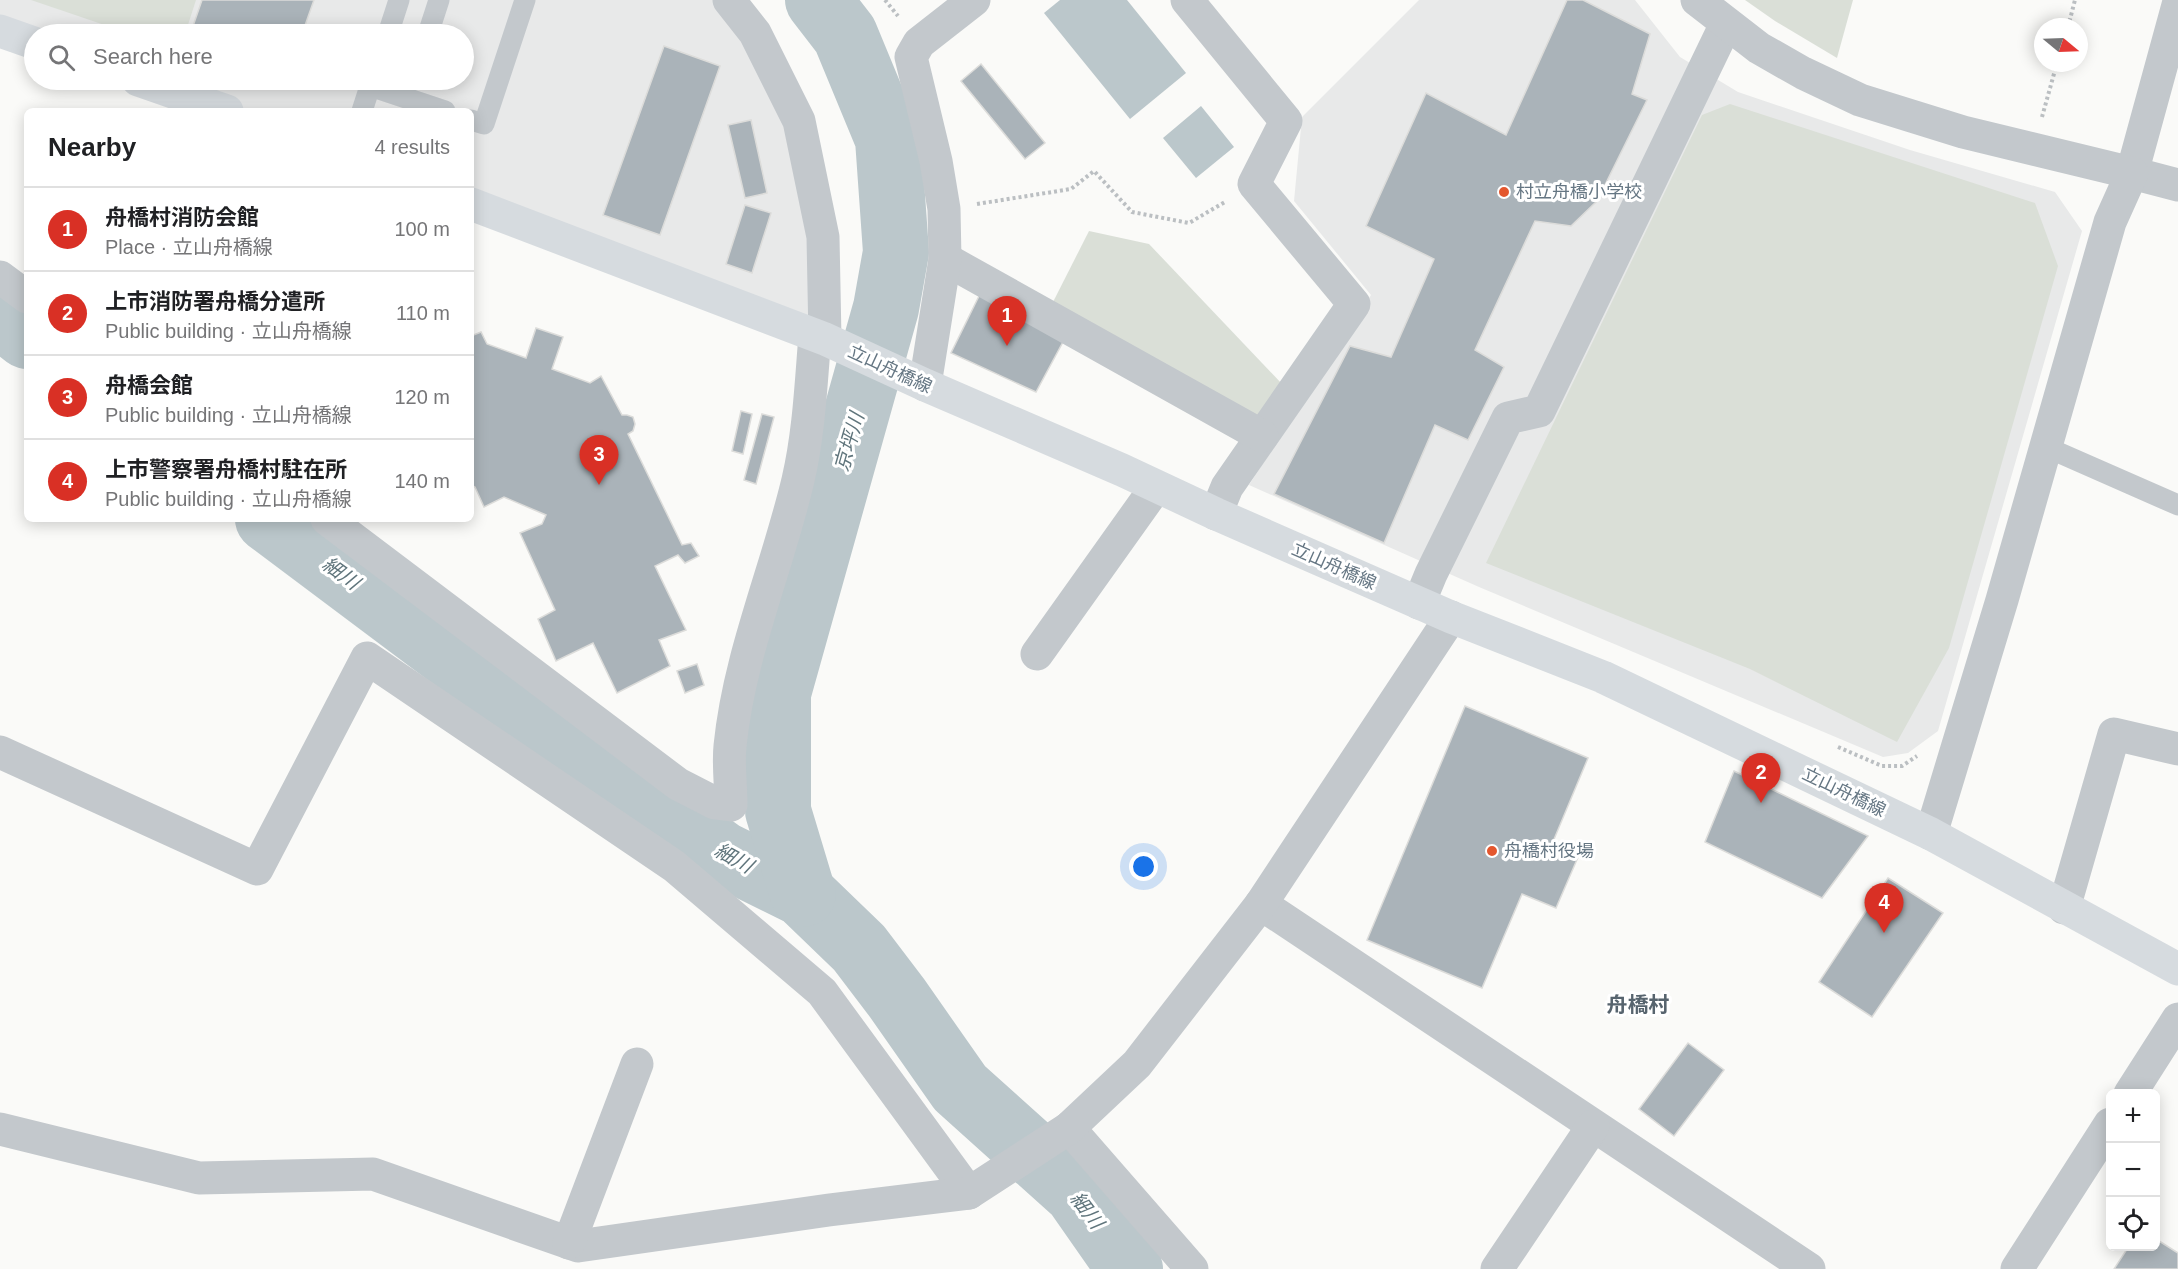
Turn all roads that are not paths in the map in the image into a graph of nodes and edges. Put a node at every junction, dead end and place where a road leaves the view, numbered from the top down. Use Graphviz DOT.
graph roads {
  1 [pos="399,0"];
  2 [pos="439,0"];
  3 [pos="525,0"];
  4 [pos="729,0"];
  5 [pos="974,0"];
  6 [pos="1187,0"];
  7 [pos="1697,0"];
  8 [pos="2178,5"];
  9 [pos="391,24"];
  10 [pos="431,24"];
  11 [pos="1726,24"];
  12 [pos="0,31"];
  13 [pos="24,39"];
  14 [pos="167,90"];
  15 [pos="369,90"];
  16 [pos="412,90"];
  17 [pos="218,108"];
  18 [pos="363,108"];
  19 [pos="440,108"];
  20 [pos="474,121"];
  21 [pos="2132,173"];
  22 [pos="2178,185"];
  23 [pos="474,205"];
  24 [pos="945,259"];
  25 [pos="0,277"];
  26 [pos="24,295"];
  27 [pos="820,337"];
  28 [pos="925,385"];
  29 [pos="1262,436"];
  30 [pos="2046,447"];
  31 [pos="1156,487"];
  32 [pos="2178,505"];
  33 [pos="1216,514"];
  34 [pos="331,522"];
  35 [pos="1419,603"];
  36 [pos="1451,617"];
  37 [pos="1037,654"];
  38 [pos="2178,749"];
  39 [pos="0,752"];
  40 [pos="1931,834"];
  41 [pos="1261,904"];
  42 [pos="2064,908"];
  43 [pos="2178,969"];
  44 [pos="2178,1019"];
  45 [pos="637,1064"];
  46 [pos="2133,1089"];
  47 [pos="1593,1125"];
  48 [pos="1069,1128"];
  49 [pos="0,1129"];
  50 [pos="2106,1130"];
  51 [pos="969,1193"];
  52 [pos="582,1252"];
  53 [pos="1192,1269"];
  54 [pos="1497,1269"];
  55 [pos="1809,1269"];
  56 [pos="2018,1269"];
  1 -- 9 [label="lane"];
  2 -- 10 [label="lane"];
  3 -- 20 [label="lane"];
  4 -- 27 [label="street"];
  5 -- 24 [label="street"];
  6 -- 29 [label="street"];
  7 -- 11 [label="street"];
  8 -- 21 [label="street"];
  11 -- 21 [label="street"];
  11 -- 35 [label="street"];
  12 -- 13 [label="main road"];
  14 -- 17 [label="main road"];
  15 -- 18 [label="lane"];
  16 -- 19 [label="lane"];
  21 -- 22 [label="street"];
  21 -- 30 [label="street"];
  23 -- 27 [label="main road, 立山舟橋線"];
  24 -- 28 [label="street"];
  24 -- 29 [label="street"];
  25 -- 26 [label="street"];
  27 -- 28 [label="main road, 立山舟橋線"];
  27 -- 34 [label="street"];
  28 -- 31 [label="main road, 立山舟橋線"];
  29 -- 33 [label="street"];
  30 -- 32 [label="lane"];
  30 -- 40 [label="street"];
  31 -- 33 [label="main road, 立山舟橋線"];
  31 -- 37 [label="street"];
  33 -- 35 [label="main road, 立山舟橋線"];
  35 -- 36 [label="main road, 立山舟橋線"];
  36 -- 40 [label="main road, 立山舟橋線"];
  36 -- 41 [label="street"];
  38 -- 42 [label="street"];
  39 -- 51 [label="street"];
  40 -- 42 [label="main road, 立山舟橋線"];
  41 -- 47 [label="street"];
  41 -- 48 [label="street"];
  42 -- 43 [label="main road, 立山舟橋線"];
  44 -- 46 [label="street"];
  45 -- 52 [label="street"];
  47 -- 54 [label="street"];
  47 -- 55 [label="street"];
  48 -- 51 [label="street"];
  48 -- 53 [label="street"];
  49 -- 52 [label="street"];
  50 -- 56 [label="street"];
  51 -- 52 [label="street"];
}
